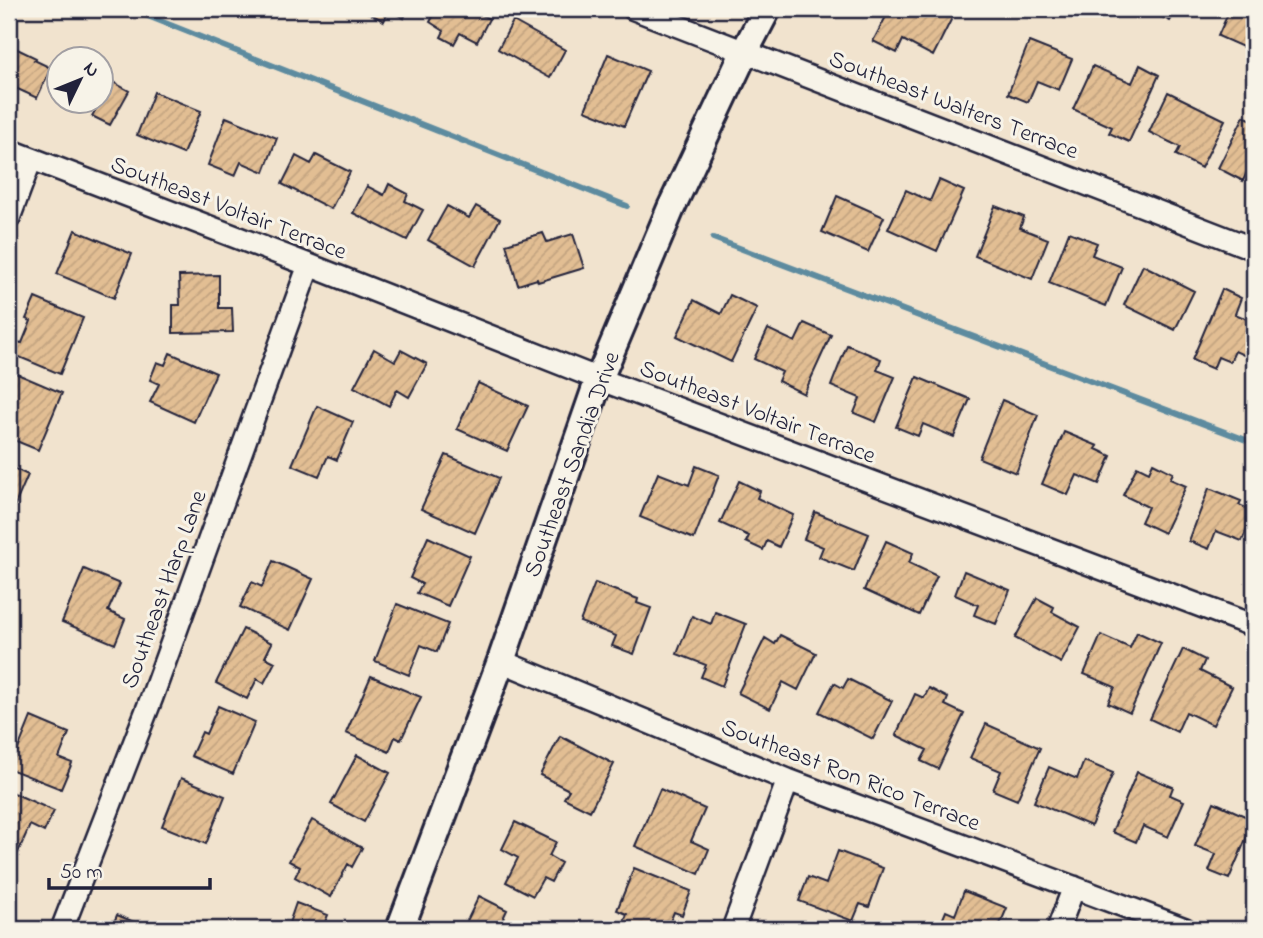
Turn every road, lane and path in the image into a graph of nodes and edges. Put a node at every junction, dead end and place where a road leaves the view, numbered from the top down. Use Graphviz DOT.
graph roads {
  1 [pos="634,9"];
  2 [pos="768,9"];
  3 [pos="745,51"];
  4 [pos="9,150"];
  5 [pos="31,159"];
  6 [pos="9,218"];
  7 [pos="1254,250"];
  8 [pos="309,265"];
  9 [pos="599,379"];
  10 [pos="1254,626"];
  11 [pos="501,661"];
  12 [pos="788,780"];
  13 [pos="1074,887"];
  14 [pos="62,929"];
  15 [pos="400,929"];
  16 [pos="733,929"];
  17 [pos="1058,929"];
  18 [pos="1185,929"];
  1 -- 3 [label="street, Southeast Walters Terrace"];
  2 -- 3 [label="street, Southeast Sandia Drive"];
  3 -- 7 [label="street, Southeast Walters Terrace"];
  3 -- 9 [label="street, Southeast Sandia Drive"];
  4 -- 5 [label="street, Southeast Voltair Terrace"];
  5 -- 6 [label="street"];
  5 -- 8 [label="street, Southeast Voltair Terrace"];
  8 -- 9 [label="street, Southeast Voltair Terrace"];
  8 -- 14 [label="street, Southeast Harp Lane"];
  9 -- 10 [label="street, Southeast Voltair Terrace"];
  9 -- 11 [label="street, Southeast Sandia Drive"];
  11 -- 12 [label="street, Southeast Ron Rico Terrace"];
  11 -- 15 [label="street, Southeast Sandia Drive"];
  12 -- 13 [label="street, Southeast Ron Rico Terrace"];
  12 -- 16 [label="street"];
  13 -- 17 [label="street"];
  13 -- 18 [label="street, Southeast Ron Rico Terrace"];
}
